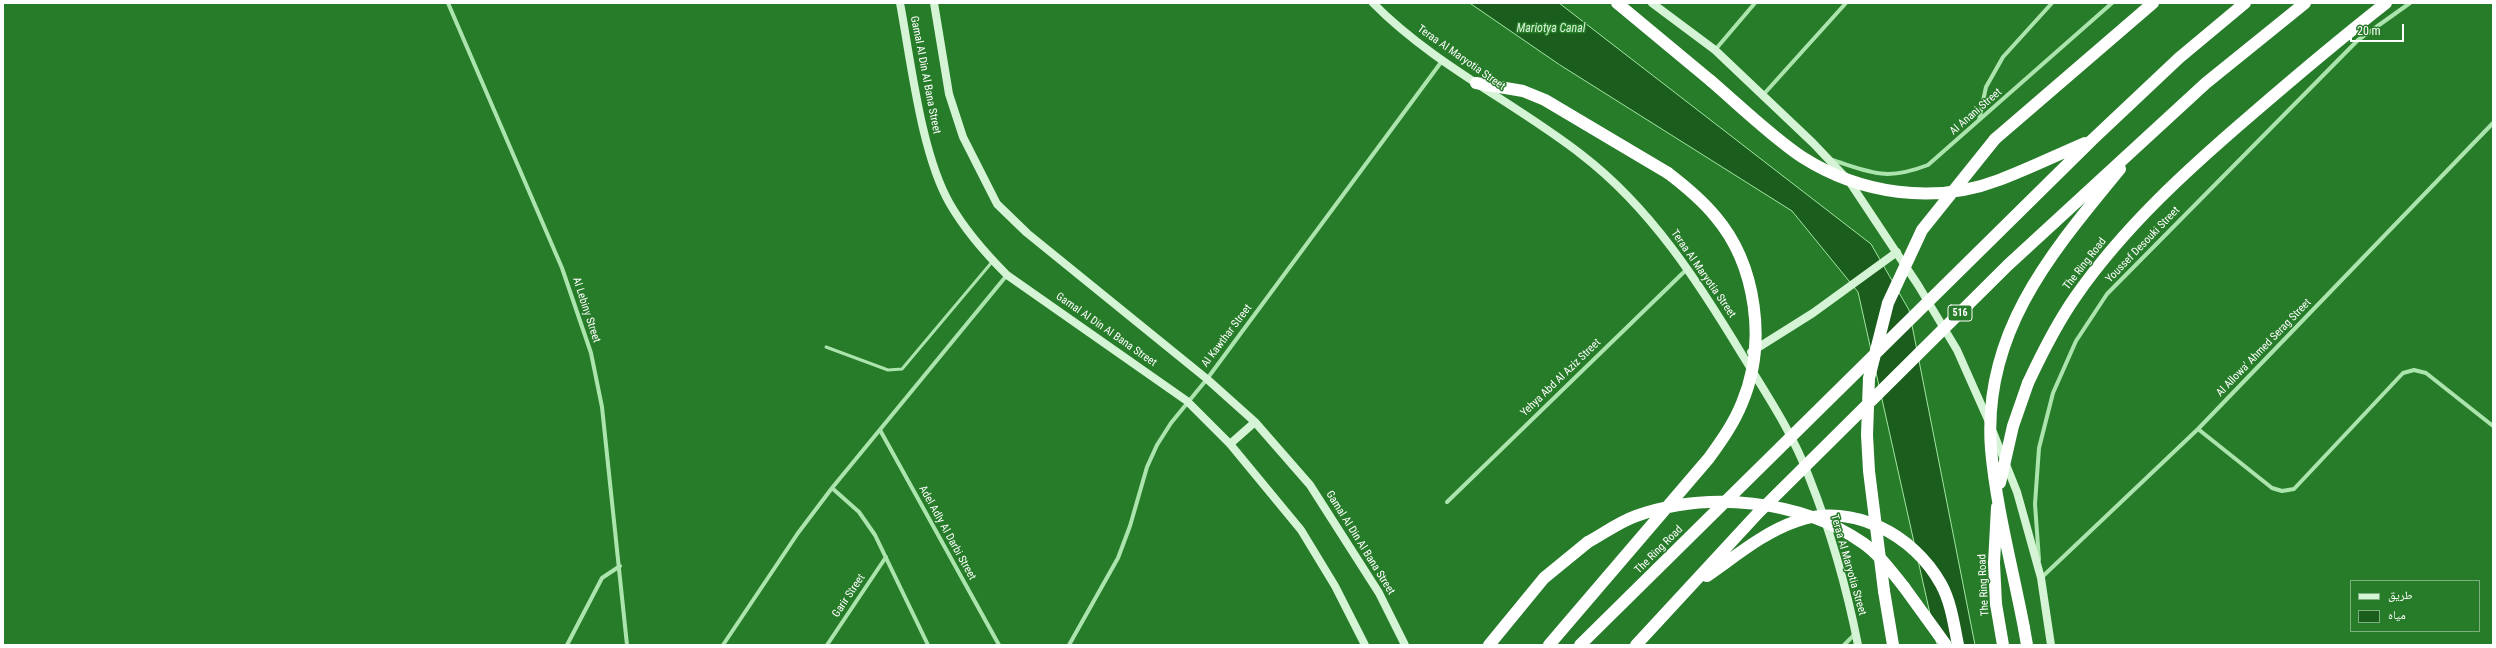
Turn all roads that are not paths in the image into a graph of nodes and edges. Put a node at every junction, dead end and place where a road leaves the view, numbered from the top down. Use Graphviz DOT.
graph roads {
  1 [pos="448,3"];
  2 [pos="900,3"];
  3 [pos="934,3"];
  4 [pos="1373,3"];
  5 [pos="1617,3"];
  6 [pos="1652,3"];
  7 [pos="1755,3"];
  8 [pos="1846,3"];
  9 [pos="2052,3"];
  10 [pos="2112,3"];
  11 [pos="2154,3"];
  12 [pos="2245,3"];
  13 [pos="2305,3"];
  14 [pos="2386,3"];
  15 [pos="2410,3"];
  16 [pos="1715,50"];
  17 [pos="1442,61"];
  18 [pos="1476,83"];
  19 [pos="1763,95"];
  20 [pos="1979,121"];
  21 [pos="2493,123"];
  22 [pos="2149,134"];
  23 [pos="2092,140"];
  24 [pos="1829,160"];
  25 [pos="1897,252"];
  26 [pos="993,261"];
  27 [pos="1687,268"];
  28 [pos="1006,275"];
  29 [pos="826,347"];
  30 [pos="1744,356"];
  31 [pos="1207,378"];
  32 [pos="1187,401"];
  33 [pos="1254,422"];
  34 [pos="2493,426"];
  35 [pos="2198,429"];
  36 [pos="880,430"];
  37 [pos="1230,444"];
  38 [pos="832,488"];
  39 [pos="1447,502"];
  40 [pos="886,557"];
  41 [pos="620,566"];
  42 [pos="2041,578"];
  43 [pos="1688,589"];
  44 [pos="1856,633"];
  45 [pos="567,645"];
  46 [pos="627,645"];
  47 [pos="724,645"];
  48 [pos="827,645"];
  49 [pos="928,645"];
  50 [pos="999,645"];
  51 [pos="1069,645"];
  52 [pos="1365,645"];
  53 [pos="1405,645"];
  54 [pos="1489,645"];
  55 [pos="1549,645"];
  56 [pos="1580,645"];
  57 [pos="1636,645"];
  58 [pos="1844,645"];
  59 [pos="1858,645"];
  60 [pos="1894,645"];
  61 [pos="1946,645"];
  62 [pos="1958,645"];
  63 [pos="2003,645"];
  64 [pos="2028,645"];
  65 [pos="2051,645"];
  1 -- 41 [label="street, Al Lebiny Street"];
  2 -- 26 [label="main road, Gamal Al Din Al Bana Street"];
  3 -- 31 [label="main road, Gamal Al Din Al Bana Street"];
  4 -- 17 [label="main road, Teraa Al Maryotia Street"];
  5 -- 23 [label="highway, bridge"];
  6 -- 16 [label="main road"];
  7 -- 16 [label="street"];
  8 -- 19 [label="street"];
  9 -- 20 [label="street"];
  10 -- 20 [label="street, Al Anani Street"];
  11 -- 60 [label="highway, bridge"];
  12 -- 23 [label="highway, The Ring Road / 516, bridge"];
  13 -- 22 [label="highway, 516, bridge"];
  14 -- 63 [label="highway, The Ring Road, bridge"];
  15 -- 42 [label="street, Youssef Desouki Street"];
  16 -- 19 [label="main road"];
  17 -- 18 [label="main road, Teraa Al Maryotia Street"];
  17 -- 31 [label="street, Al Kawthar Street"];
  18 -- 27 [label="main road, Teraa Al Maryotia Street"];
  18 -- 55 [label="highway, bridge"];
  19 -- 24 [label="main road"];
  20 -- 24 [label="street, Al Anani Street"];
  21 -- 35 [label="street, Al Allowa' Ahmed Serag Street"];
  22 -- 43 [label="highway, 516, bridge"];
  22 -- 64 [label="highway, bridge"];
  23 -- 56 [label="highway, The Ring Road / 516, bridge"];
  24 -- 25 [label="main road"];
  25 -- 30 [label="main road"];
  25 -- 42 [label="main road"];
  26 -- 28 [label="main road, Gamal Al Din Al Bana Street"];
  26 -- 29 [label="lane"];
  27 -- 30 [label="main road, Teraa Al Maryotia Street"];
  27 -- 39 [label="street, Yehya Abd Al Aziz Street"];
  28 -- 32 [label="main road, Gamal Al Din Al Bana Street"];
  28 -- 36 [label="street"];
  30 -- 44 [label="main road, Teraa Al Maryotia Street"];
  31 -- 32 [label="street, Al Kawthar Street"];
  31 -- 33 [label="main road, Gamal Al Din Al Bana Street"];
  32 -- 37 [label="main road, Gamal Al Din Al Bana Street"];
  32 -- 51 [label="street, Al Kawthar Street"];
  33 -- 37 [label="main road"];
  33 -- 53 [label="main road, Gamal Al Din Al Bana Street"];
  34 -- 35 [label="street"];
  35 -- 42 [label="street, Al Allowa' Ahmed Serag Street"];
  36 -- 38 [label="street"];
  36 -- 50 [label="street, Adel Adly Al Darbi Street"];
  37 -- 52 [label="main road, Gamal Al Din Al Bana Street"];
  38 -- 40 [label="street"];
  38 -- 47 [label="street"];
  40 -- 48 [label="street, Garir Street"];
  40 -- 49 [label="street"];
  41 -- 45 [label="street"];
  41 -- 46 [label="street, Al Lebiny Street"];
  42 -- 65 [label="main road"];
  43 -- 57 [label="highway, 516, bridge"];
  43 -- 62 [label="highway, bridge"];
  44 -- 58 [label="street"];
  44 -- 59 [label="main road, Teraa Al Maryotia Street"];
  54 -- 61 [label="highway, bridge"];
}
